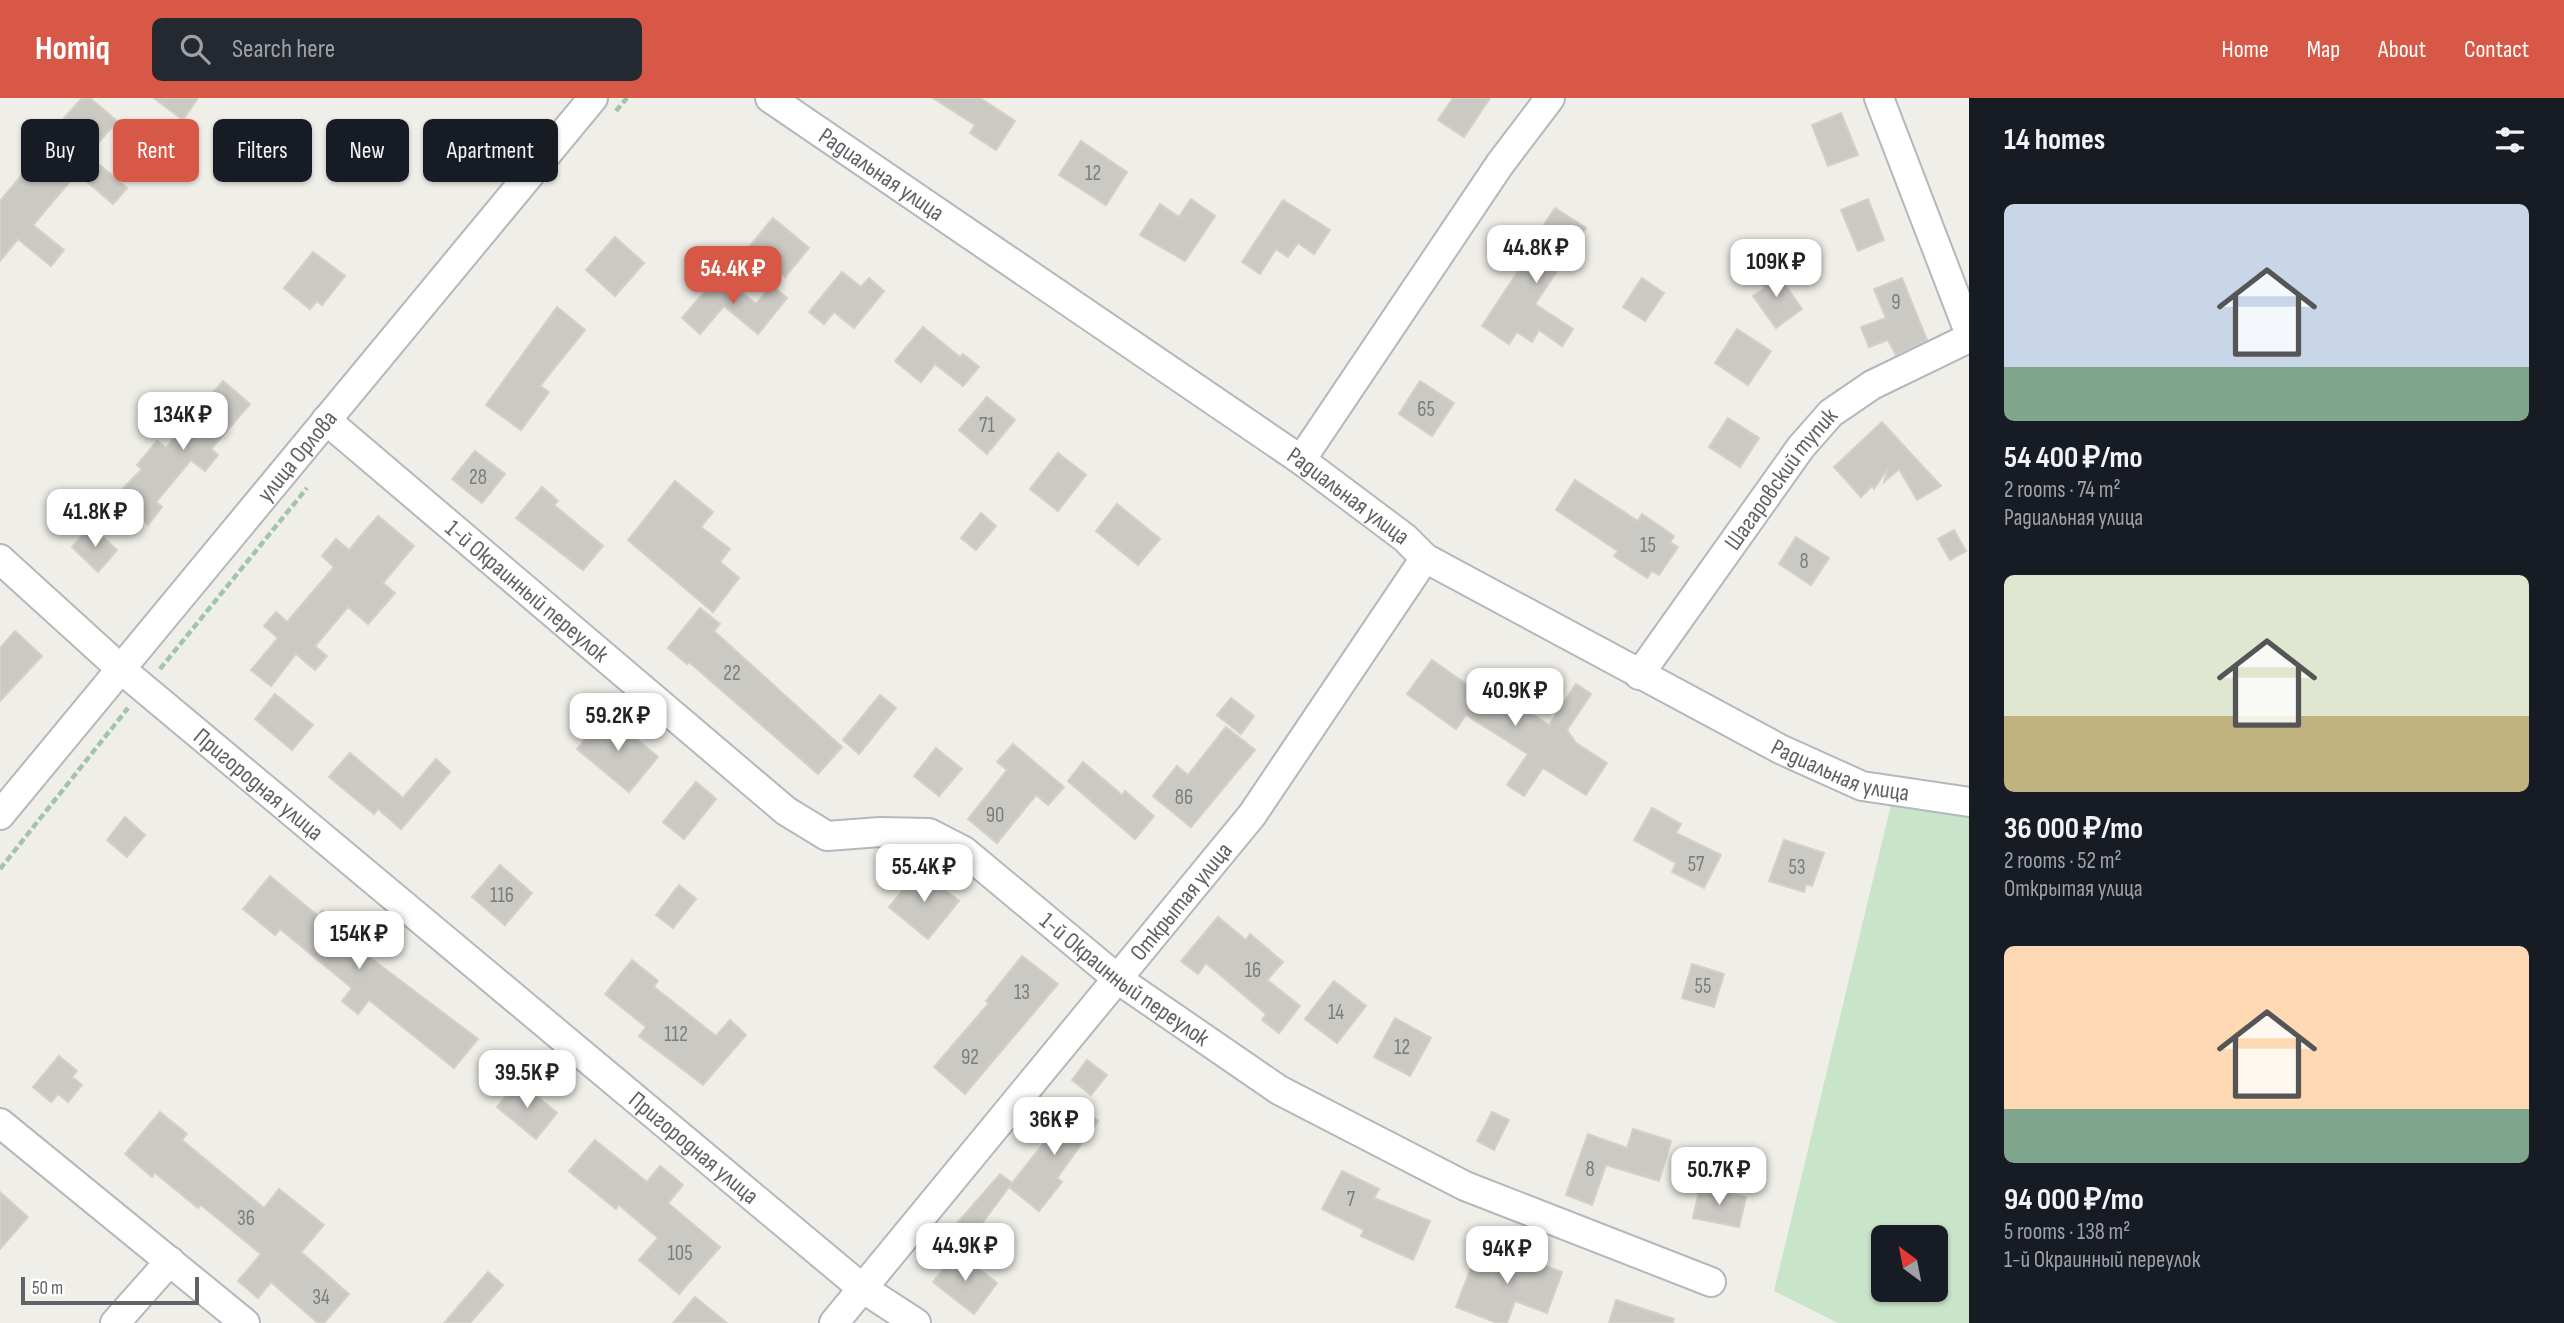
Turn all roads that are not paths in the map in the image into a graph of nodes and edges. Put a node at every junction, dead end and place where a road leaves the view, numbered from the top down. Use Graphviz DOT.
graph roads {
  1 [pos="593,98"];
  2 [pos="770,98"];
  3 [pos="1550,98"];
  4 [pos="1879,98"];
  5 [pos="1969,332"];
  6 [pos="1969,338"];
  7 [pos="326,420"];
  8 [pos="1301,460"];
  9 [pos="1425,558"];
  10 [pos="0,559"];
  11 [pos="122,670"];
  12 [pos="1639,675"];
  13 [pos="1969,802"];
  14 [pos="0,815"];
  15 [pos="1119,980"];
  16 [pos="0,1123"];
  17 [pos="170,1261"];
  18 [pos="1711,1282"];
  19 [pos="862,1288"];
  20 [pos="230,1318"];
  21 [pos="115,1323"];
  22 [pos="834,1323"];
  23 [pos="916,1323"];
  1 -- 7 [label="street, улица Орлова"];
  2 -- 8 [label="street, Радиальная улица"];
  3 -- 8 [label="street"];
  4 -- 5 [label="street"];
  6 -- 12 [label="street, Шагаровский тупик"];
  7 -- 11 [label="street, улица Орлова"];
  7 -- 15 [label="street, 1-й Окраинный переулок"];
  8 -- 9 [label="street, Радиальная улица"];
  9 -- 12 [label="street, Радиальная улица"];
  9 -- 15 [label="street, Открытая улица"];
  10 -- 11 [label="street, Пригородная улица"];
  11 -- 14 [label="street, улица Орлова"];
  11 -- 19 [label="street, Пригородная улица"];
  12 -- 13 [label="street, Радиальная улица"];
  15 -- 18 [label="street, 1-й Окраинный переулок"];
  15 -- 19 [label="street, Открытая улица"];
  16 -- 17 [label="street"];
  17 -- 20 [label="street"];
  17 -- 21 [label="street"];
  19 -- 22 [label="street, Открытая улица"];
  19 -- 23 [label="street, Пригородная улица"];
}
